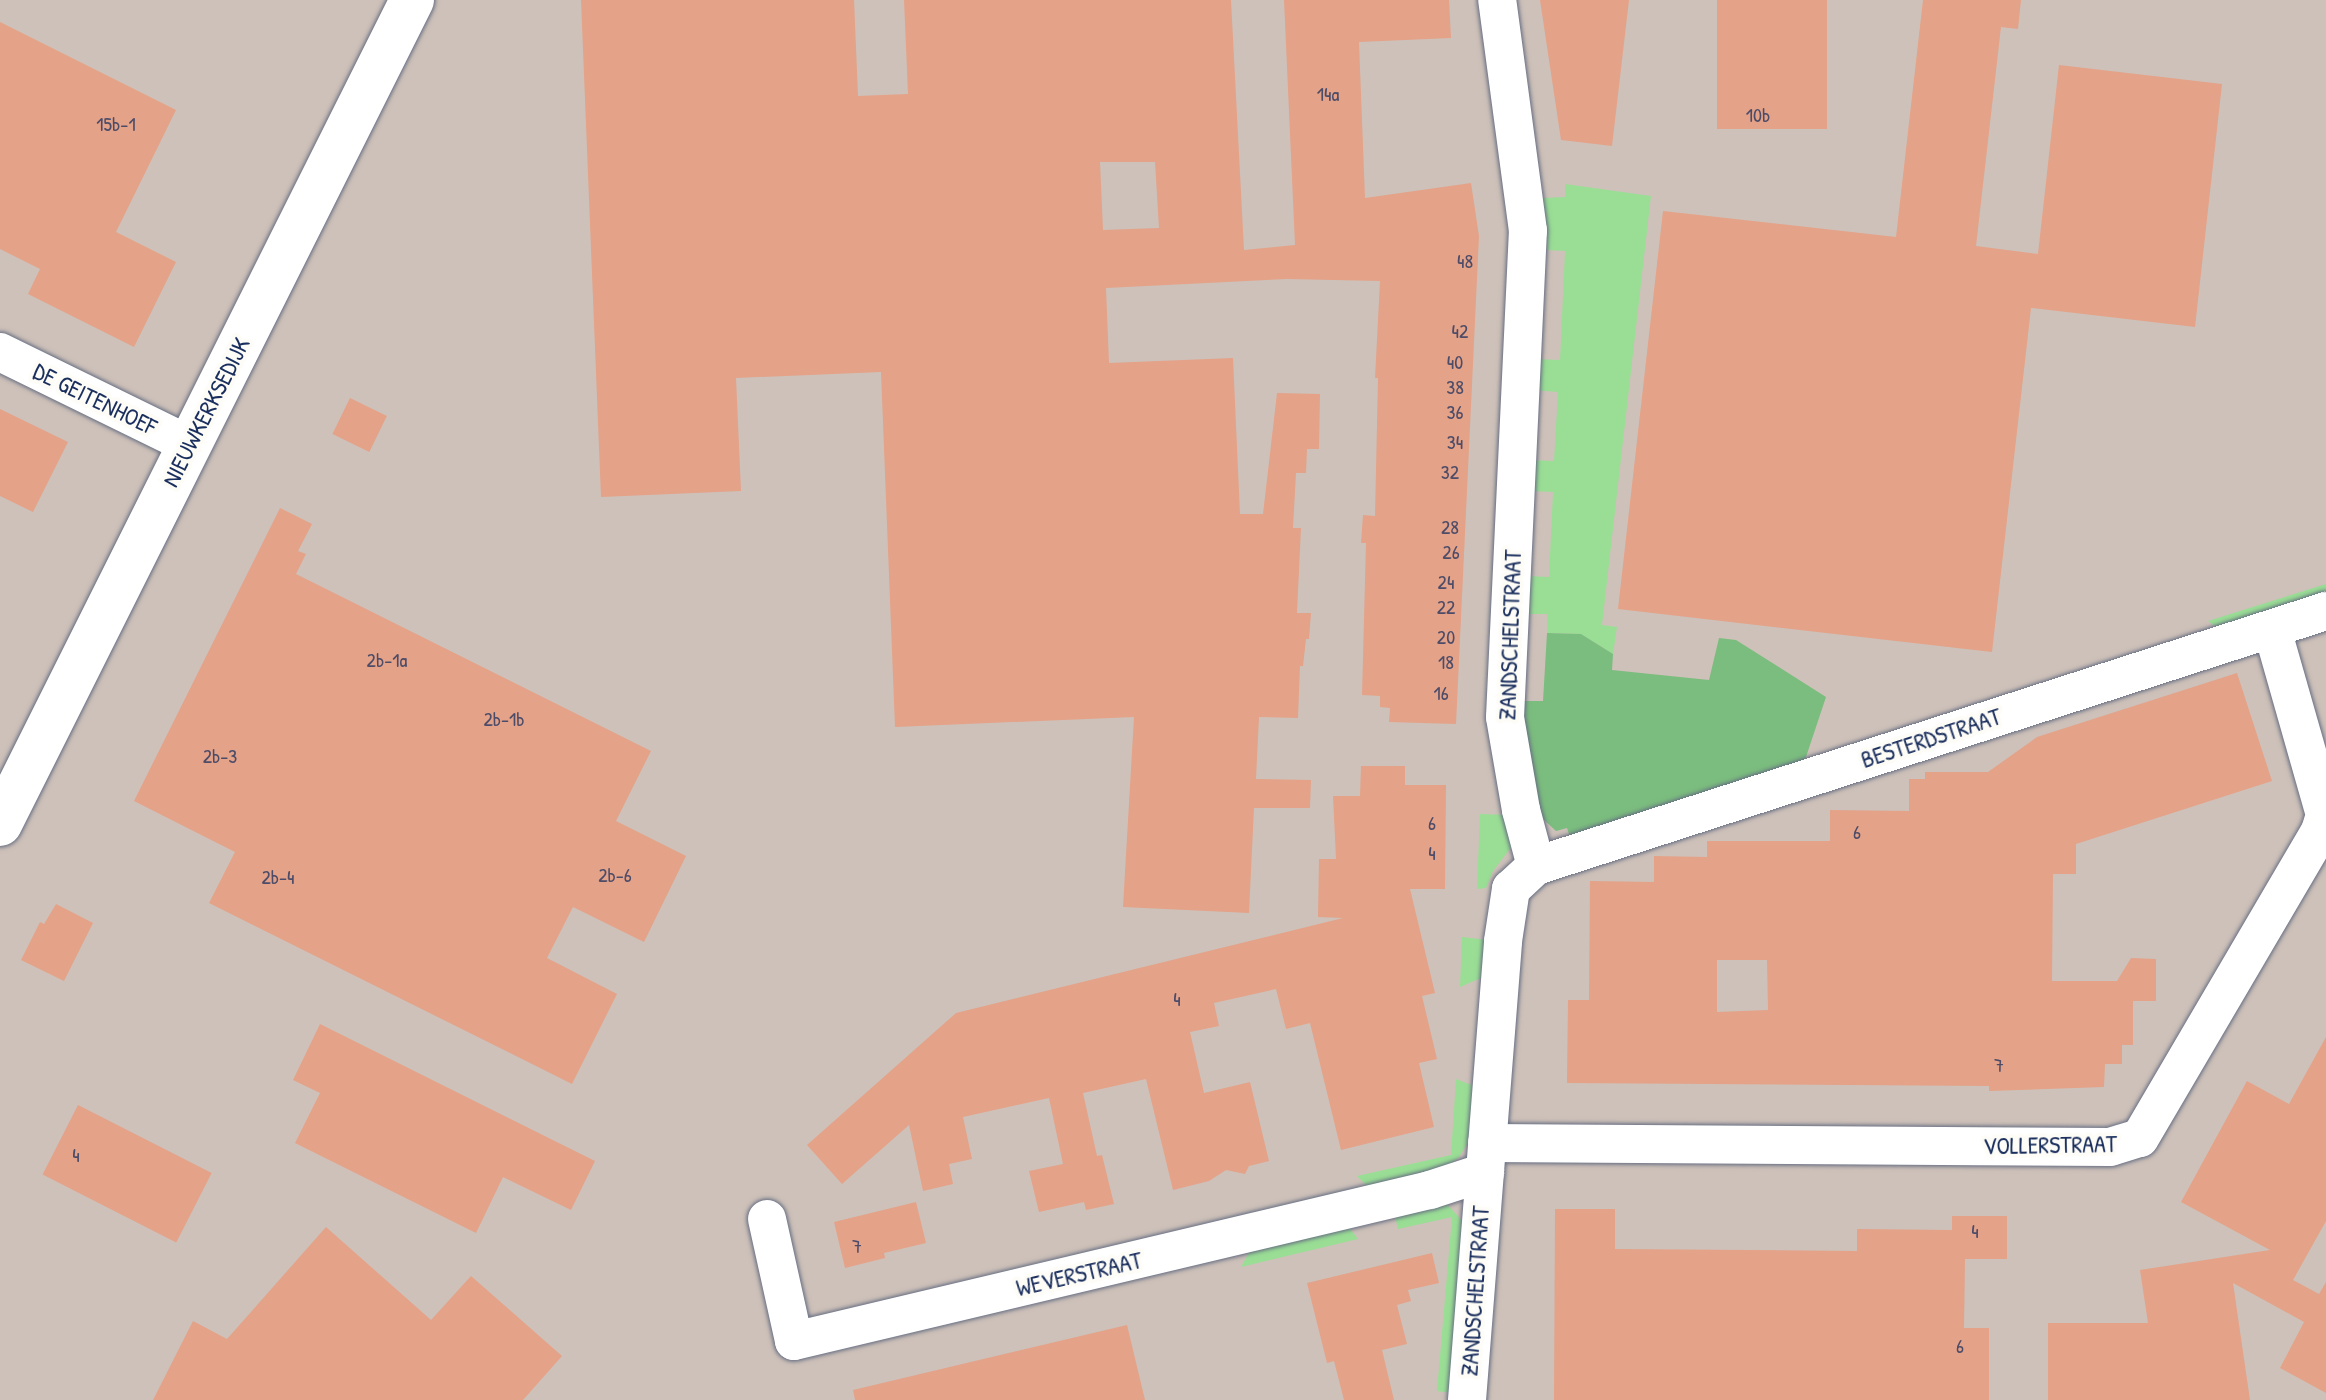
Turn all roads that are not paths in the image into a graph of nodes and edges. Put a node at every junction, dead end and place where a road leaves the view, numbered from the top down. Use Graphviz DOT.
graph roads {
  1 [pos="412,0"];
  2 [pos="1497,0"];
  3 [pos="0,352"];
  4 [pos="190,445"];
  5 [pos="2326,611"];
  6 [pos="2272,629"];
  7 [pos="0,824"];
  8 [pos="1536,866"];
  9 [pos="1486,1158"];
  10 [pos="767,1219"];
  11 [pos="1467,1400"];
  1 -- 4 [label="street, NIEUWKERKSEDIJK"];
  2 -- 8 [label="street, ZANDSCHELSTRAAT"];
  3 -- 4 [label="street, DE GEITENHOEF"];
  4 -- 7 [label="street, NIEUWKERKSEDIJK"];
  5 -- 6 [label="street, BESTERDSTRAAT"];
  6 -- 8 [label="street, BESTERDSTRAAT"];
  6 -- 9 [label="street, VOLLERSTRAAT"];
  8 -- 9 [label="street, ZANDSCHELSTRAAT"];
  9 -- 10 [label="street, WEVERSTRAAT"];
  9 -- 11 [label="street, ZANDSCHELSTRAAT"];
}
